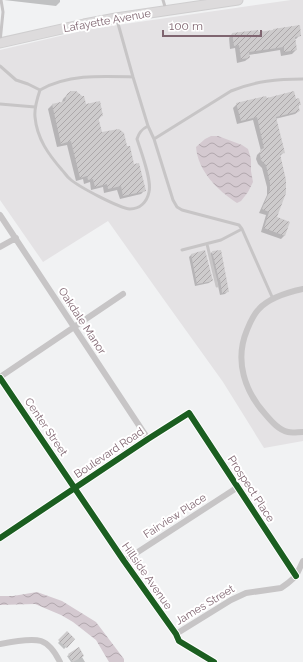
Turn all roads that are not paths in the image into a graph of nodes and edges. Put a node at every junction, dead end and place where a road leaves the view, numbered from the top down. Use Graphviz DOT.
graph roads {
  1 [pos="1,0"];
  2 [pos="163,0"];
  3 [pos="238,0"];
  4 [pos="166,11"];
  5 [pos="116,18"];
  6 [pos="0,43"];
  7 [pos="0,66"];
  8 [pos="133,77"];
  9 [pos="303,79"];
  10 [pos="40,90"];
  11 [pos="0,104"];
  12 [pos="35,107"];
  13 [pos="148,126"];
  14 [pos="154,139"];
  15 [pos="0,215"];
  16 [pos="242,229"];
  17 [pos="16,238"];
  18 [pos="207,244"];
  19 [pos="0,247"];
  20 [pos="182,250"];
  21 [pos="217,286"];
  22 [pos="303,289"];
  23 [pos="123,294"];
  24 [pos="273,299"];
  25 [pos="74,327"];
  26 [pos="0,377"];
  27 [pos="189,413"];
  28 [pos="303,432"];
  29 [pos="148,439"];
  30 [pos="238,487"];
  31 [pos="75,488"];
  32 [pos="0,538"];
  33 [pos="124,561"];
  34 [pos="303,562"];
  35 [pos="296,576"];
  36 [pos="176,634"];
  37 [pos="0,644"];
  38 [pos="60,662"];
  39 [pos="214,662"];
  1 -- 6 [label="lane"];
  2 -- 4 [label="lane"];
  3 -- 4 [label="main road, Lafayette Avenue"];
  4 -- 5 [label="main road, Lafayette Avenue"];
  5 -- 6 [label="main road, Lafayette Avenue"];
  5 -- 8 [label="lane"];
  7 -- 10 [label="lane"];
  8 -- 10 [label="lane"];
  8 -- 13 [label="lane"];
  9 -- 14 [label="lane"];
  10 -- 12 [label="lane"];
  11 -- 12 [label="lane"];
  12 -- 13 [label="lane"];
  13 -- 14 [label="lane"];
  14 -- 16 [label="lane"];
  15 -- 17 [label="street, Oakdale Manor"];
  16 -- 18 [label="lane"];
  16 -- 24 [label="lane"];
  17 -- 19 [label="street"];
  17 -- 25 [label="street, Oakdale Manor"];
  18 -- 20 [label="lane"];
  18 -- 21 [label="lane"];
  22 -- 24 [label="street"];
  23 -- 25 [label="street"];
  24 -- 28 [label="street"];
  25 -- 26 [label="street"];
  25 -- 29 [label="street, Oakdale Manor"];
  26 -- 31 [label="street, Center Street"];
  27 -- 29 [label="street, Boulevard Road"];
  27 -- 30 [label="street, Prospect Place"];
  29 -- 31 [label="street, Boulevard Road"];
  30 -- 33 [label="street, Fairview Place"];
  30 -- 35 [label="street, Prospect Place"];
  31 -- 32 [label="street, Boulevard Road"];
  31 -- 33 [label="street, Hillside Avenue"];
  33 -- 36 [label="street, Hillside Avenue"];
  34 -- 35 [label="street, James Street"];
  35 -- 36 [label="street, James Street"];
  36 -- 39 [label="street, Hillside Avenue"];
  37 -- 38 [label="street"];
}
